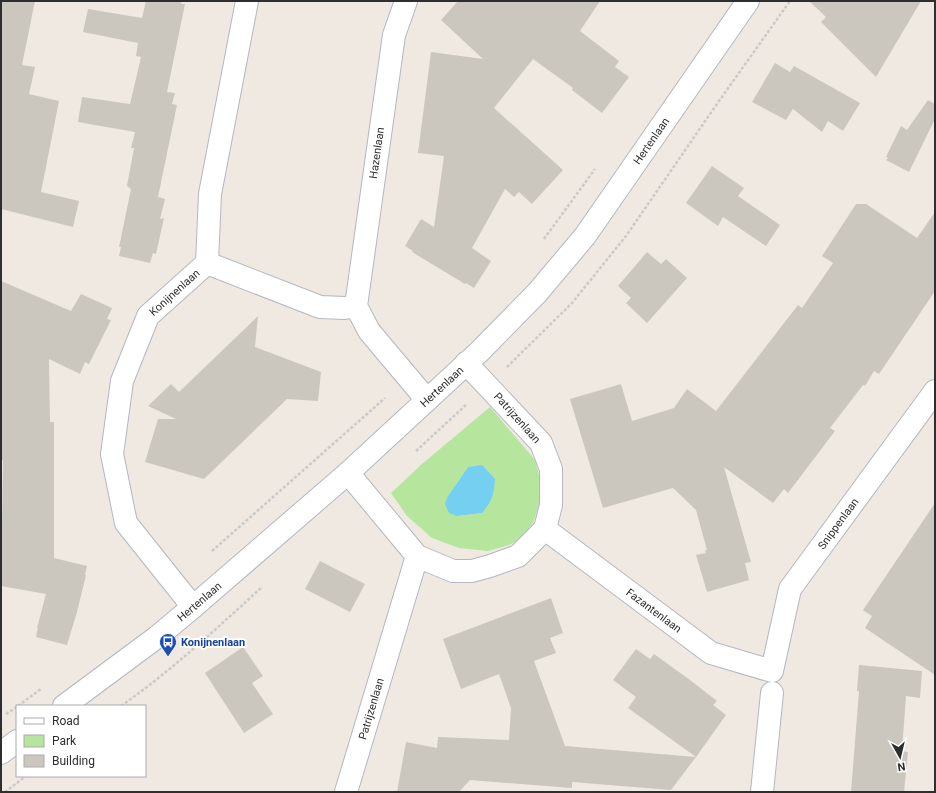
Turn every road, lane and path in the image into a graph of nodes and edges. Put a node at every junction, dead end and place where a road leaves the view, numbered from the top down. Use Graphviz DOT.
graph roads {
  1 [pos="248,1"];
  2 [pos="406,1"];
  3 [pos="748,1"];
  4 [pos="207,263"];
  5 [pos="356,306"];
  6 [pos="466,363"];
  7 [pos="935,391"];
  8 [pos="427,400"];
  9 [pos="348,473"];
  10 [pos="546,529"];
  11 [pos="417,556"];
  12 [pos="193,607"];
  13 [pos="772,671"];
  14 [pos="772,693"];
  15 [pos="65,705"];
  16 [pos="16,707"];
  17 [pos="1,718"];
  18 [pos="16,742"];
  19 [pos="1,753"];
  20 [pos="25,777"];
  21 [pos="5,792"];
  22 [pos="346,792"];
  23 [pos="762,792"];
  1 -- 4 [label="street, Konijnenlaan"];
  2 -- 5 [label="street, Hazenlaan"];
  3 -- 6 [label="street, Hertenlaan"];
  4 -- 5 [label="street"];
  4 -- 12 [label="street, Konijnenlaan"];
  5 -- 8 [label="street"];
  6 -- 8 [label="street, Hertenlaan"];
  6 -- 10 [label="street, Patrijzenlaan"];
  7 -- 13 [label="street, Snippenlaan"];
  8 -- 9 [label="street, Hertenlaan"];
  9 -- 11 [label="street"];
  9 -- 12 [label="street, Hertenlaan"];
  10 -- 11 [label="street"];
  10 -- 13 [label="street, Fazantenlaan"];
  11 -- 22 [label="street, Patrijzenlaan"];
  12 -- 15 [label="street, Hertenlaan"];
  14 -- 23 [label="street"];
  16 -- 17 [label="path"];
  18 -- 19 [label="street"];
  20 -- 21 [label="path"];
}
